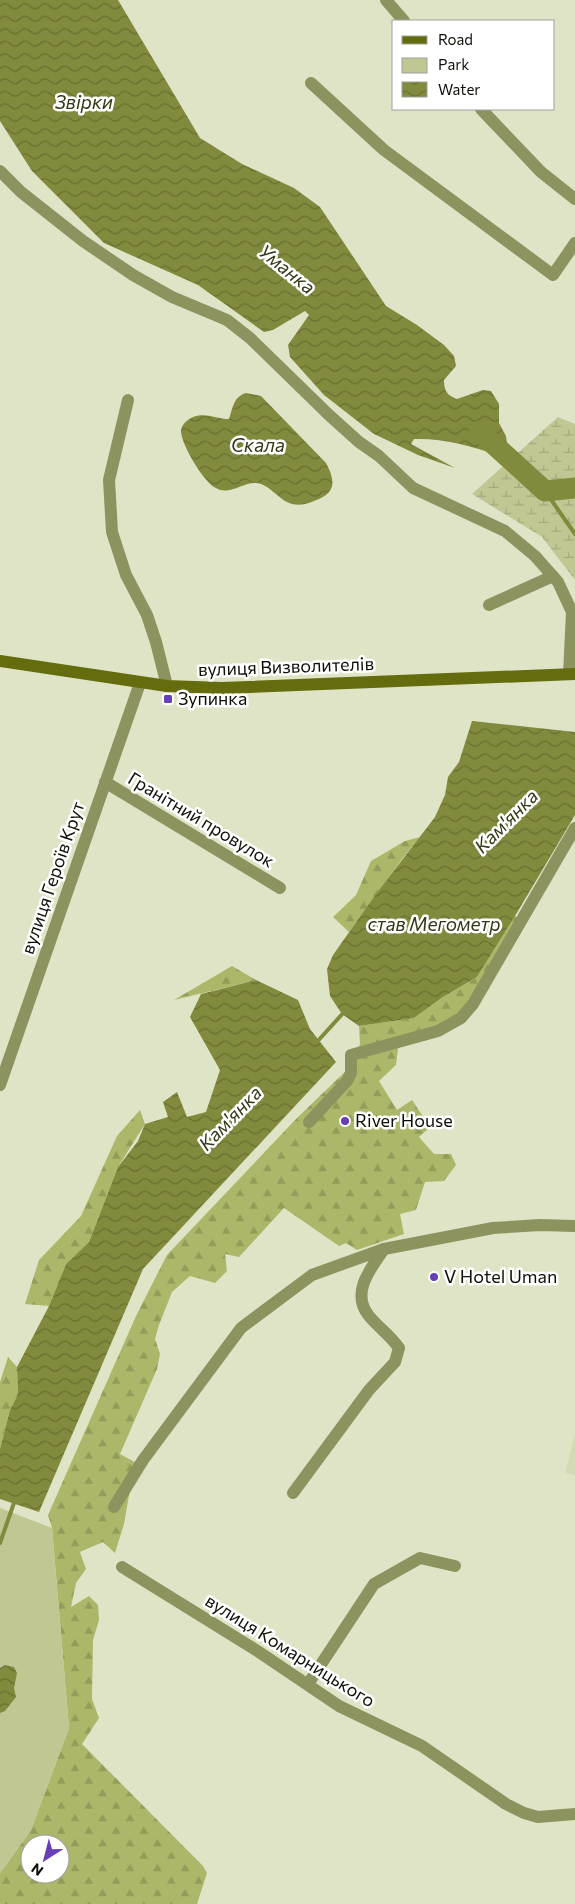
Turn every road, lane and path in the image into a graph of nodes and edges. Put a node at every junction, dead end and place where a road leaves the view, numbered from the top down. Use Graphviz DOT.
graph roads {
  1 [pos="386,0"];
  2 [pos="403,20"];
  3 [pos="311,83"];
  4 [pos="482,110"];
  5 [pos="0,171"];
  6 [pos="575,199"];
  7 [pos="575,243"];
  8 [pos="128,400"];
  9 [pos="553,576"];
  10 [pos="489,605"];
  11 [pos="0,661"];
  12 [pos="572,674"];
  13 [pos="140,683"];
  14 [pos="167,686"];
  15 [pos="105,782"];
  16 [pos="575,828"];
  17 [pos="280,888"];
  18 [pos="3,1065"];
  19 [pos="0,1085"];
  20 [pos="309,1122"];
  21 [pos="575,1226"];
  22 [pos="384,1249"];
  23 [pos="293,1493"];
  24 [pos="114,1507"];
  25 [pos="455,1566"];
  26 [pos="122,1567"];
  27 [pos="308,1684"];
  28 [pos="575,1814"];
  1 -- 2 [label="street"];
  3 -- 7 [label="street"];
  4 -- 6 [label="street"];
  5 -- 9 [label="street"];
  8 -- 14 [label="street"];
  9 -- 10 [label="street"];
  9 -- 12 [label="street"];
  11 -- 13 [label="main road, вулиця Визволителів"];
  12 -- 14 [label="main road, вулиця Визволителів"];
  13 -- 14 [label="main road, вулиця Визволителів"];
  13 -- 15 [label="street, вулиця Героїв Крут"];
  15 -- 17 [label="street, Гранітний провулок"];
  15 -- 18 [label="street, вулиця Героїв Крут"];
  16 -- 20 [label="street"];
  18 -- 19 [label="street, вулиця Героїв Крут"];
  21 -- 22 [label="street"];
  22 -- 23 [label="street"];
  22 -- 24 [label="street"];
  25 -- 27 [label="street"];
  26 -- 27 [label="street, вулиця Комарницького"];
  27 -- 28 [label="street, вулиця Комарницького"];
}
